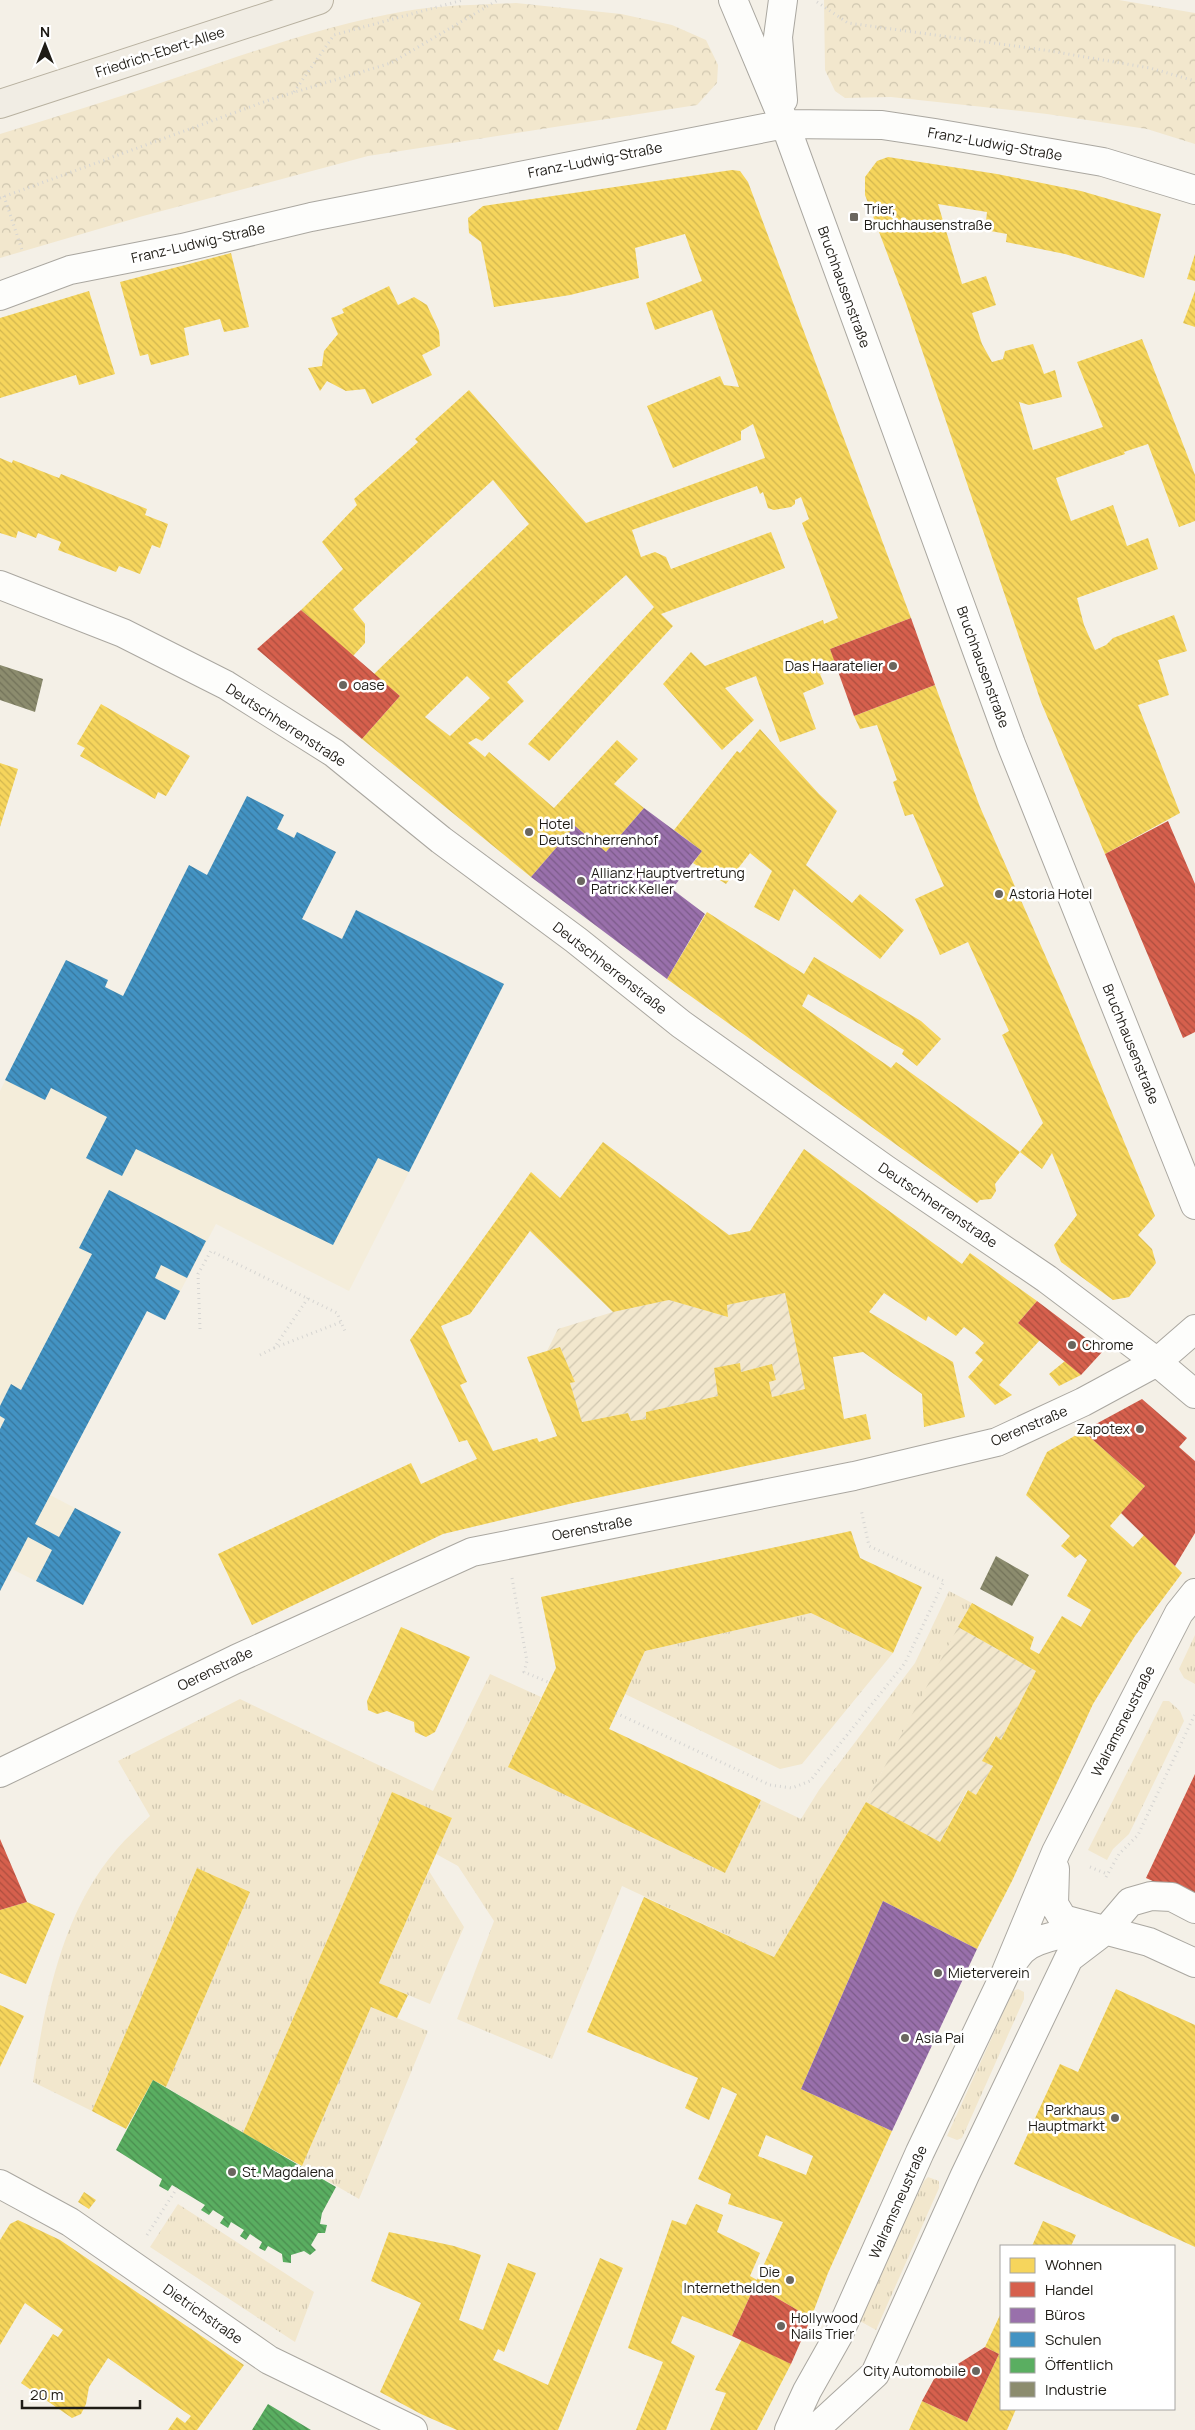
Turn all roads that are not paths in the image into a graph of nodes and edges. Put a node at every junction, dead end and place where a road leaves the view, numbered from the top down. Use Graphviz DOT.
graph roads {
  1 [pos="319,0"];
  2 [pos="733,0"];
  3 [pos="783,0"];
  4 [pos="0,104"];
  5 [pos="785,124"];
  6 [pos="1195,190"];
  7 [pos="0,296"];
  8 [pos="0,585"];
  9 [pos="1188,1169"];
  10 [pos="1195,1205"];
  11 [pos="1195,1329"];
  12 [pos="1157,1362"];
  13 [pos="1195,1394"];
  14 [pos="1195,1593"];
  15 [pos="0,1773"];
  16 [pos="1056,1852"];
  17 [pos="1195,1910"];
  18 [pos="1107,1929"];
  19 [pos="1195,1964"];
  20 [pos="1006,1972"];
  21 [pos="0,2184"];
  22 [pos="413,2430"];
  23 [pos="789,2430"];
  24 [pos="814,2430"];
  1 -- 4 [label="main road, Friedrich-Ebert-Allee"];
  2 -- 5 [label="street, Bruchhausenstraße"];
  3 -- 5 [label="street, Bruchhausenstraße"];
  5 -- 6 [label="street, Franz-Ludwig-Straße"];
  5 -- 7 [label="street, Franz-Ludwig-Straße"];
  5 -- 9 [label="street, Bruchhausenstraße"];
  8 -- 12 [label="street, Deutschherrenstraße"];
  9 -- 10 [label="street, Bruchhausenstraße"];
  11 -- 12 [label="street, Oerenstraße"];
  12 -- 13 [label="street, Deutschherrenstraße"];
  12 -- 15 [label="street, Oerenstraße"];
  14 -- 16 [label="street, Walramsneustraße"];
  16 -- 18 [label="street, Walramsneustraße"];
  16 -- 20 [label="street, Walramsneustraße"];
  17 -- 18 [label="street"];
  18 -- 19 [label="street, Walramsneustraße"];
  18 -- 20 [label="street, Walramsneustraße"];
  18 -- 24 [label="street"];
  20 -- 23 [label="street, Walramsneustraße"];
  21 -- 22 [label="street, Dietrichstraße"];
}
